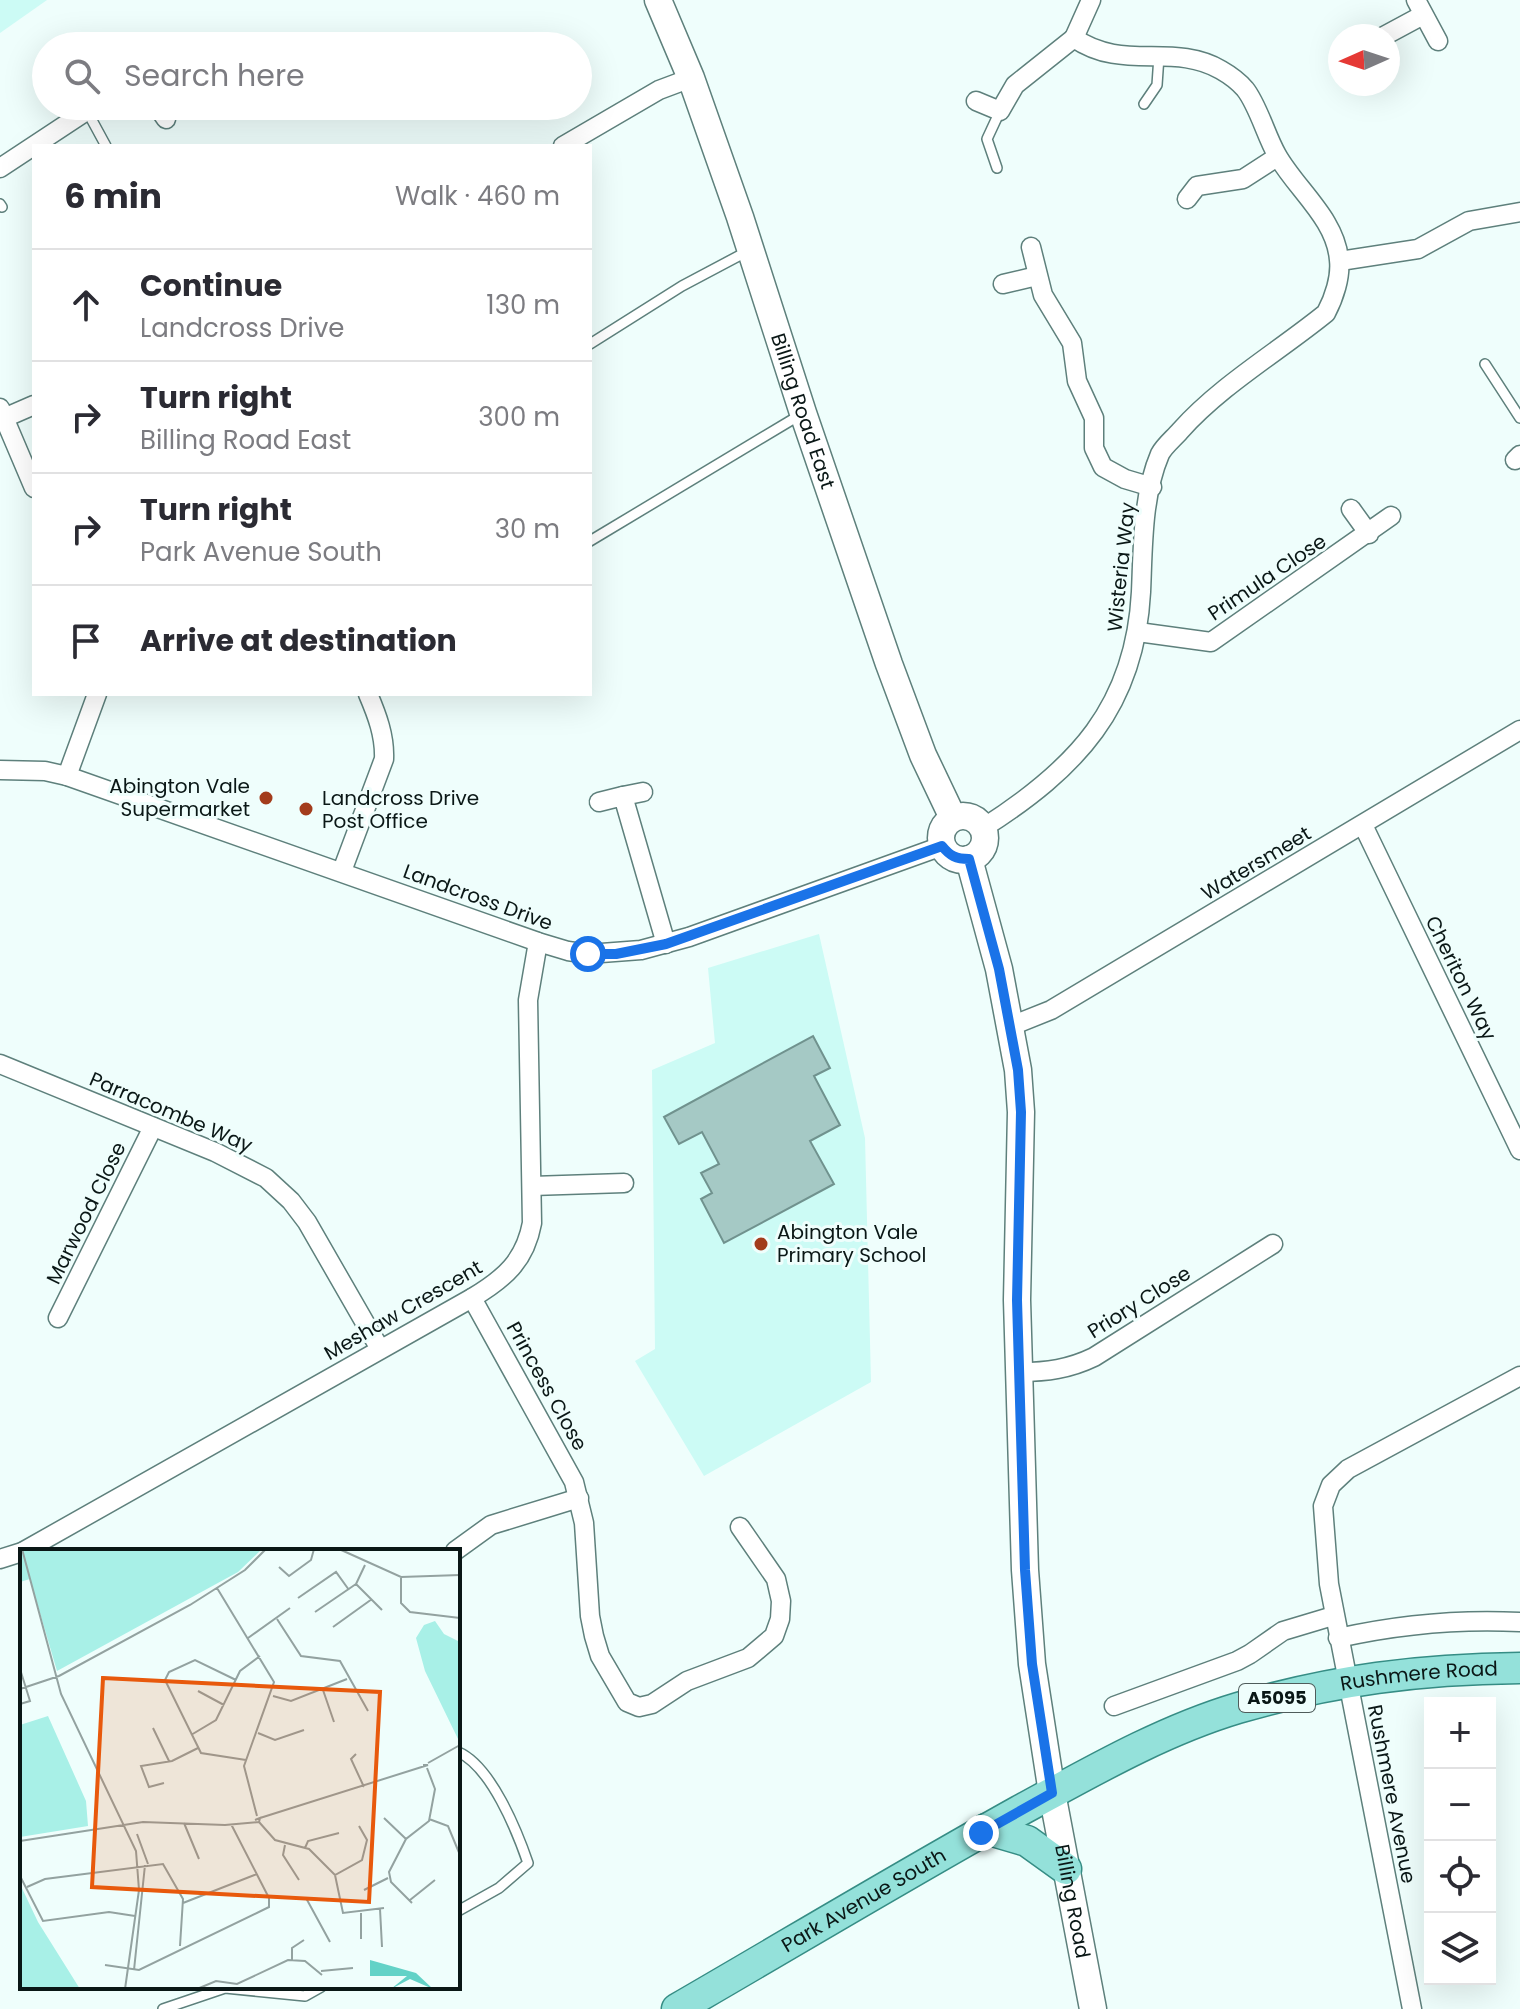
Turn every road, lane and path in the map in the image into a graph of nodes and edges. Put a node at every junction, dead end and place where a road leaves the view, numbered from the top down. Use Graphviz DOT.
graph roads {
  1 [pos="658,0"];
  2 [pos="1091,0"];
  3 [pos="1420,7"];
  4 [pos="1399,24"];
  5 [pos="1074,38"];
  6 [pos="1438,41"];
  7 [pos="1159,56"];
  8 [pos="691,78"];
  9 [pos="976,101"];
  10 [pos="1144,104"];
  11 [pos="1000,111"];
  12 [pos="73,120"];
  13 [pos="95,120"];
  14 [pos="39,144"];
  15 [pos="105,144"];
  16 [pos="566,144"];
  17 [pos="32,149"];
  18 [pos="1277,157"];
  19 [pos="0,168"];
  20 [pos="997,168"];
  21 [pos="1187,199"];
  22 [pos="1520,212"];
  23 [pos="1031,247"];
  24 [pos="751,249"];
  25 [pos="1340,261"];
  26 [pos="1037,276"];
  27 [pos="1003,284"];
  28 [pos="592,343"];
  29 [pos="1485,364"];
  30 [pos="32,406"];
  31 [pos="2,413"];
  32 [pos="803,413"];
  33 [pos="1520,418"];
  34 [pos="32,483"];
  35 [pos="1152,487"];
  36 [pos="1351,509"];
  37 [pos="1391,516"];
  38 [pos="1369,534"];
  39 [pos="592,540"];
  40 [pos="1138,632"];
  41 [pos="96,696"];
  42 [pos="369,696"];
  43 [pos="1520,730"];
  44 [pos="0,770"];
  45 [pos="67,776"];
  46 [pos="643,792"];
  47 [pos="623,796"];
  48 [pos="599,802"];
  49 [pos="953,818"];
  50 [pos="1363,825"];
  51 [pos="983,828"];
  52 [pos="942,846"];
  53 [pos="969,859"];
  54 [pos="342,871"];
  55 [pos="538,942"];
  56 [pos="666,944"];
  57 [pos="1011,1026"];
  58 [pos="0,1064"];
  59 [pos="153,1127"];
  60 [pos="1520,1150"];
  61 [pos="624,1183"];
  62 [pos="532,1186"];
  63 [pos="1273,1244"];
  64 [pos="472,1298"];
  65 [pos="58,1318"];
  66 [pos="380,1349"];
  67 [pos="1020,1372"];
  68 [pos="1520,1376"];
  69 [pos="579,1498"];
  70 [pos="740,1527"];
  71 [pos="27,1549"];
  72 [pos="458,1549"];
  73 [pos="20,1552"];
  74 [pos="0,1559"];
  75 [pos="1333,1616"];
  76 [pos="1520,1622"];
  77 [pos="1338,1638"];
  78 [pos="1520,1668"];
  79 [pos="1347,1682"];
  80 [pos="1114,1706"];
  81 [pos="460,1753"];
  82 [pos="1052,1793"];
  83 [pos="986,1829"];
  84 [pos="1066,1869"];
  85 [pos="460,1910"];
  86 [pos="222,1989"];
  87 [pos="235,1989"];
  88 [pos="317,1989"];
  89 [pos="163,2009"];
  90 [pos="677,2009"];
  91 [pos="1093,2009"];
  92 [pos="1412,2009"];
  1 -- 8 [label="street, Billing Road East"];
  2 -- 5 [label="street"];
  3 -- 4 [label="street"];
  3 -- 6 [label="street"];
  5 -- 7 [label="street"];
  5 -- 11 [label="street"];
  7 -- 10 [label="lane"];
  7 -- 18 [label="street"];
  8 -- 16 [label="street"];
  8 -- 24 [label="street, Billing Road East"];
  9 -- 11 [label="street"];
  11 -- 20 [label="lane"];
  12 -- 14 [label="street"];
  13 -- 15 [label="lane"];
  17 -- 19 [label="street"];
  18 -- 21 [label="street"];
  18 -- 25 [label="street"];
  22 -- 25 [label="street"];
  23 -- 26 [label="street"];
  24 -- 28 [label="lane"];
  24 -- 32 [label="street, Billing Road East"];
  25 -- 35 [label="street, Wisteria Way"];
  26 -- 27 [label="street"];
  26 -- 35 [label="street"];
  29 -- 33 [label="lane"];
  30 -- 31 [label="street"];
  31 -- 34 [label="street"];
  32 -- 39 [label="lane"];
  32 -- 49 [label="street, Billing Road East"];
  35 -- 40 [label="street, Wisteria Way"];
  36 -- 38 [label="street"];
  37 -- 38 [label="street, Primula Close"];
  38 -- 40 [label="street, Primula Close"];
  40 -- 51 [label="street, Wisteria Way"];
  41 -- 45 [label="street"];
  42 -- 54 [label="street"];
  43 -- 50 [label="street, Watersmeet"];
  44 -- 45 [label="street, Landcross Drive"];
  45 -- 54 [label="street, Landcross Drive"];
  46 -- 47 [label="street"];
  47 -- 48 [label="street"];
  47 -- 56 [label="street"];
  49 -- 51 [label="street"];
  49 -- 52 [label="street"];
  50 -- 57 [label="street, Watersmeet"];
  50 -- 60 [label="street, Cheriton Way"];
  51 -- 53 [label="street"];
  52 -- 53 [label="street"];
  52 -- 56 [label="street, Landcross Drive"];
  53 -- 57 [label="street"];
  54 -- 55 [label="street, Landcross Drive"];
  55 -- 56 [label="street, Landcross Drive"];
  55 -- 62 [label="street, Meshaw Crescent"];
  57 -- 67 [label="street"];
  58 -- 59 [label="street, Parracombe Way"];
  59 -- 65 [label="street, Marwood Close"];
  59 -- 66 [label="street, Parracombe Way"];
  61 -- 62 [label="street"];
  62 -- 64 [label="street, Meshaw Crescent"];
  63 -- 67 [label="street, Priory Close"];
  64 -- 66 [label="street, Meshaw Crescent"];
  64 -- 69 [label="street, Princess Close"];
  66 -- 71 [label="street, Meshaw Crescent"];
  67 -- 82 [label="street"];
  68 -- 75 [label="street, Rushmere Avenue"];
  69 -- 70 [label="street, Princess Close"];
  69 -- 72 [label="street"];
  73 -- 74 [label="street, Meshaw Crescent"];
  75 -- 77 [label="street, Rushmere Avenue"];
  75 -- 80 [label="street"];
  76 -- 77 [label="street"];
  77 -- 79 [label="street, Rushmere Avenue"];
  78 -- 79 [label="main road, Rushmere Road / A5095"];
  79 -- 82 [label="main road, Rushmere Road / A5095"];
  79 -- 92 [label="street, Rushmere Avenue"];
  81 -- 85 [label="lane"];
  82 -- 83 [label="main road, Park Avenue South / A5095"];
  82 -- 84 [label="street, Billing Road"];
  83 -- 84 [label="main road"];
  83 -- 90 [label="main road, Park Avenue South / A5095"];
  84 -- 91 [label="street, Billing Road"];
  86 -- 89 [label="lane"];
  87 -- 88 [label="lane"];
}
